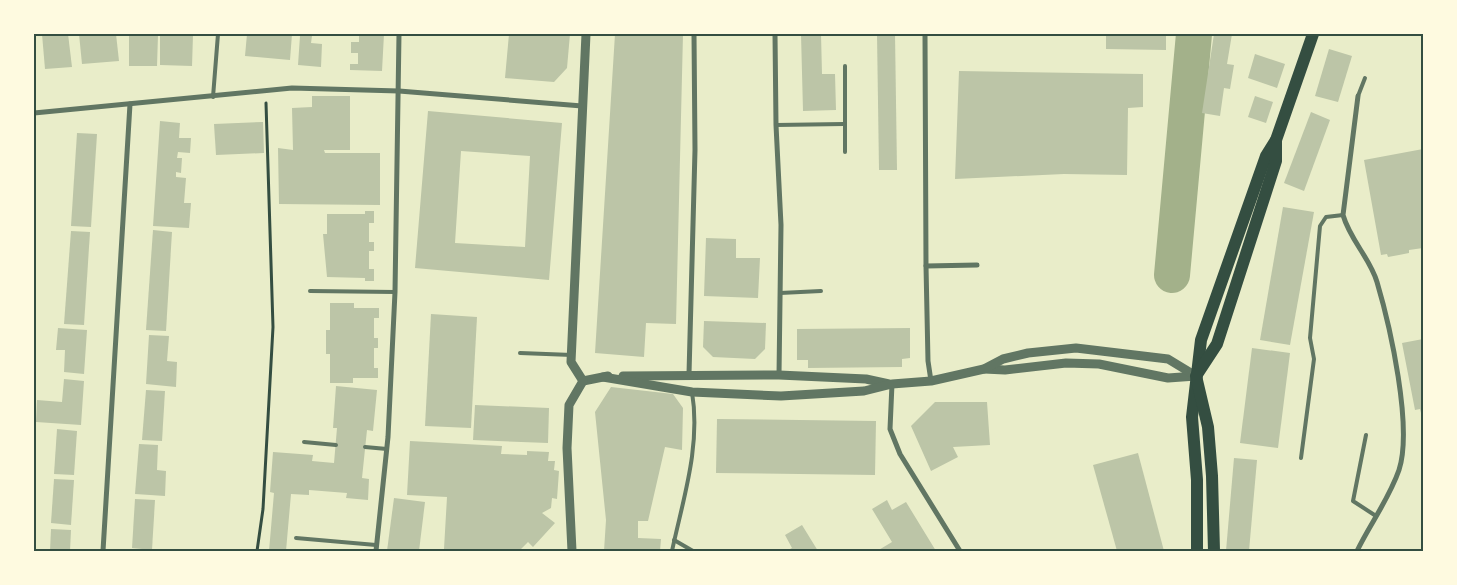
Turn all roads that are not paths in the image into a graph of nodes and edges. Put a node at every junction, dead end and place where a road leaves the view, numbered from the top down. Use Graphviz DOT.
graph roads {
  1 [pos="218,34"];
  2 [pos="399,34"];
  3 [pos="586,34"];
  4 [pos="694,34"];
  5 [pos="775,34"];
  6 [pos="926,34"];
  7 [pos="1313,34"];
  8 [pos="845,66"];
  9 [pos="1365,78"];
  10 [pos="399,91"];
  11 [pos="1358,96"];
  12 [pos="213,97"];
  13 [pos="130,104"];
  14 [pos="582,106"];
  15 [pos="34,113"];
  16 [pos="844,124"];
  17 [pos="776,125"];
  18 [pos="845,152"];
  19 [pos="1343,215"];
  20 [pos="926,266"];
  21 [pos="977,266"];
  22 [pos="310,291"];
  23 [pos="821,291"];
  24 [pos="395,292"];
  25 [pos="780,293"];
  26 [pos="520,353"];
  27 [pos="572,355"];
  28 [pos="984,369"];
  29 [pos="689,374"];
  30 [pos="779,374"];
  31 [pos="1196,376"];
  32 [pos="603,377"];
  33 [pos="583,381"];
  34 [pos="931,381"];
  35 [pos="892,384"];
  36 [pos="692,392"];
  37 [pos="1366,435"];
  38 [pos="304,442"];
  39 [pos="336,445"];
  40 [pos="365,448"];
  41 [pos="387,449"];
  42 [pos="1301,458"];
  43 [pos="1376,516"];
  44 [pos="296,538"];
  45 [pos="674,540"];
  46 [pos="376,548"];
  47 [pos="103,551"];
  48 [pos="572,551"];
  49 [pos="672,551"];
  50 [pos="693,551"];
  51 [pos="960,551"];
  52 [pos="1197,551"];
  53 [pos="1214,551"];
  54 [pos="1357,551"];
  1 -- 12 [label="lane"];
  2 -- 10 [label="street"];
  3 -- 14 [label="street"];
  4 -- 29 [label="street"];
  5 -- 17 [label="street"];
  6 -- 20 [label="street"];
  7 -- 31 [label="main road"];
  8 -- 16 [label="lane"];
  9 -- 11 [label="lane"];
  10 -- 12 [label="street"];
  10 -- 14 [label="street"];
  10 -- 24 [label="street"];
  11 -- 19 [label="street"];
  12 -- 13 [label="street"];
  13 -- 15 [label="street"];
  13 -- 47 [label="street"];
  14 -- 27 [label="street"];
  16 -- 17 [label="lane"];
  16 -- 18 [label="lane"];
  17 -- 25 [label="street"];
  19 -- 42 [label="lane"];
  19 -- 43 [label="street"];
  20 -- 21 [label="street"];
  20 -- 34 [label="street"];
  22 -- 24 [label="lane"];
  23 -- 25 [label="lane"];
  24 -- 41 [label="street"];
  25 -- 30 [label="street"];
  26 -- 27 [label="lane"];
  27 -- 33 [label="street"];
  28 -- 31 [label="street"];
  28 -- 31 [label="street"];
  28 -- 34 [label="street"];
  29 -- 30 [label="street"];
  29 -- 32 [label="street"];
  30 -- 35 [label="street"];
  31 -- 52 [label="main road"];
  31 -- 53 [label="main road"];
  32 -- 33 [label="street"];
  32 -- 36 [label="street"];
  33 -- 48 [label="street"];
  34 -- 35 [label="street"];
  35 -- 36 [label="street"];
  35 -- 51 [label="street"];
  36 -- 45 [label="lane"];
  37 -- 43 [label="lane"];
  38 -- 39 [label="lane"];
  40 -- 41 [label="lane"];
  41 -- 46 [label="street"];
  43 -- 54 [label="street"];
  44 -- 46 [label="lane"];
  45 -- 49 [label="lane"];
  45 -- 50 [label="lane"];
}
